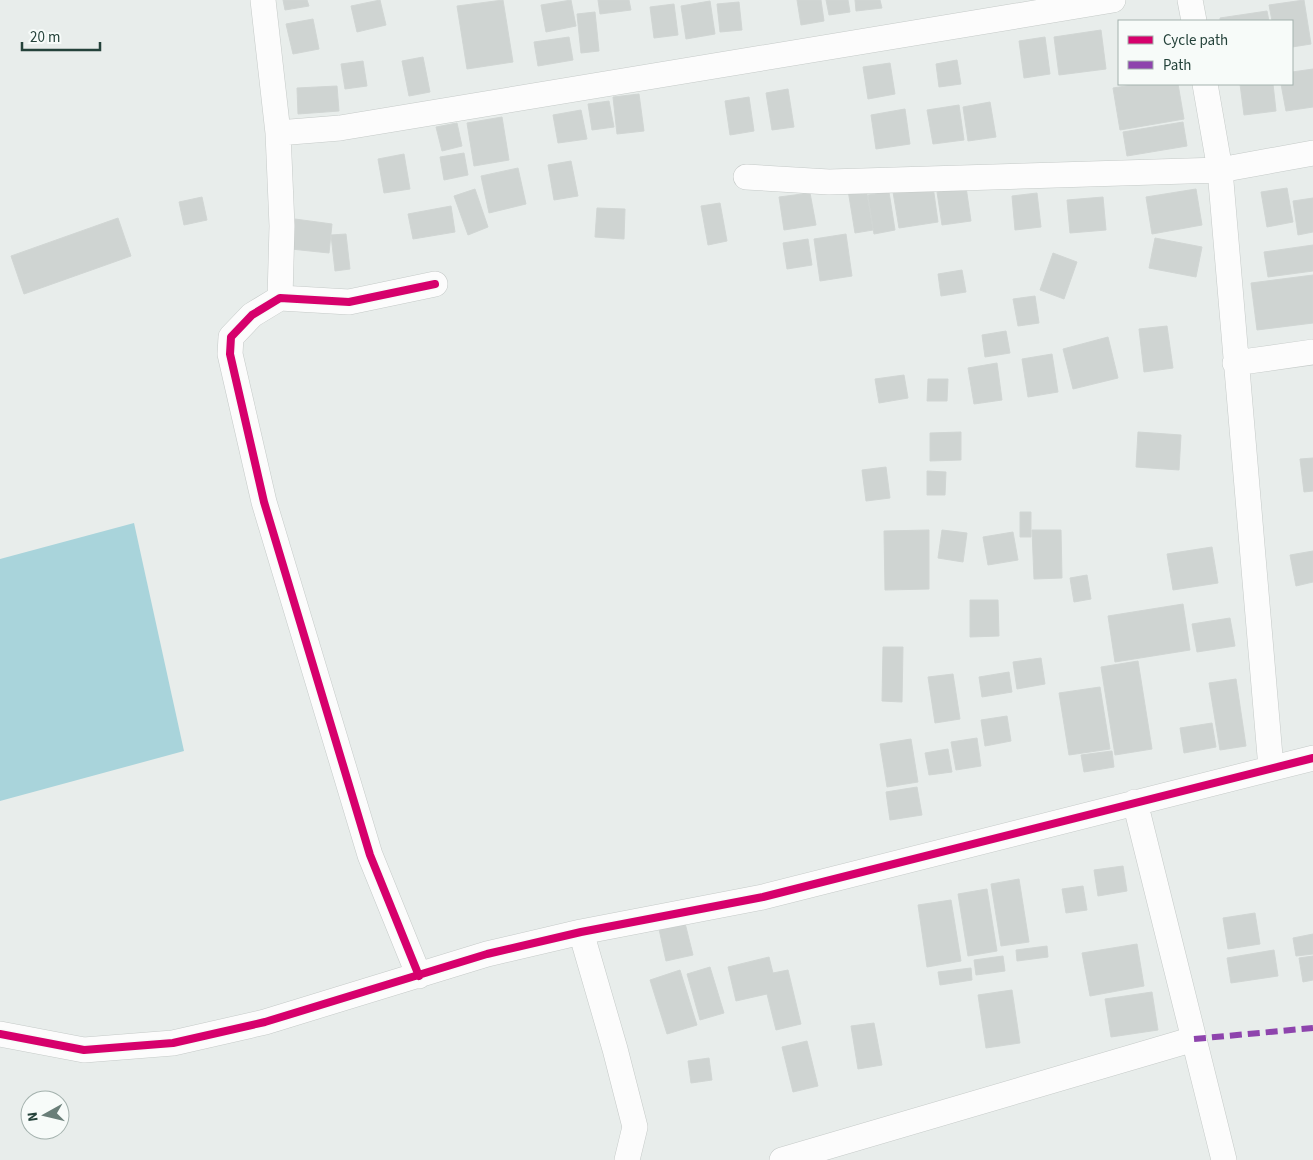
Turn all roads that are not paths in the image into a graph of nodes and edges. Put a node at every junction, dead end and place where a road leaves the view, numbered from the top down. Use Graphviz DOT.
graph roads {
  1 [pos="263,0"];
  2 [pos="1113,0"];
  3 [pos="1190,0"];
  4 [pos="1194,20"];
  5 [pos="1205,85"];
  6 [pos="278,133"];
  7 [pos="1313,153"];
  8 [pos="1220,170"];
  9 [pos="746,177"];
  10 [pos="435,284"];
  11 [pos="280,298"];
  12 [pos="1313,352"];
  13 [pos="1235,363"];
  14 [pos="1313,758"];
  15 [pos="1271,768"];
  16 [pos="1135,802"];
  17 [pos="581,932"];
  18 [pos="419,976"];
  19 [pos="0,1034"];
  20 [pos="1194,1039"];
  21 [pos="627,1160"];
  22 [pos="782,1160"];
  23 [pos="1224,1160"];
  1 -- 6 [label="street"];
  2 -- 6 [label="street"];
  3 -- 4 [label="street"];
  5 -- 8 [label="street"];
  6 -- 11 [label="street"];
  7 -- 8 [label="street"];
  8 -- 9 [label="street"];
  8 -- 13 [label="street"];
  10 -- 11 [label="street"];
  11 -- 18 [label="street"];
  12 -- 13 [label="street"];
  13 -- 15 [label="street"];
  14 -- 15 [label="street"];
  15 -- 16 [label="street"];
  16 -- 17 [label="street"];
  16 -- 20 [label="street"];
  17 -- 18 [label="street"];
  17 -- 21 [label="street"];
  18 -- 19 [label="street"];
  20 -- 22 [label="street"];
  20 -- 23 [label="street"];
}
